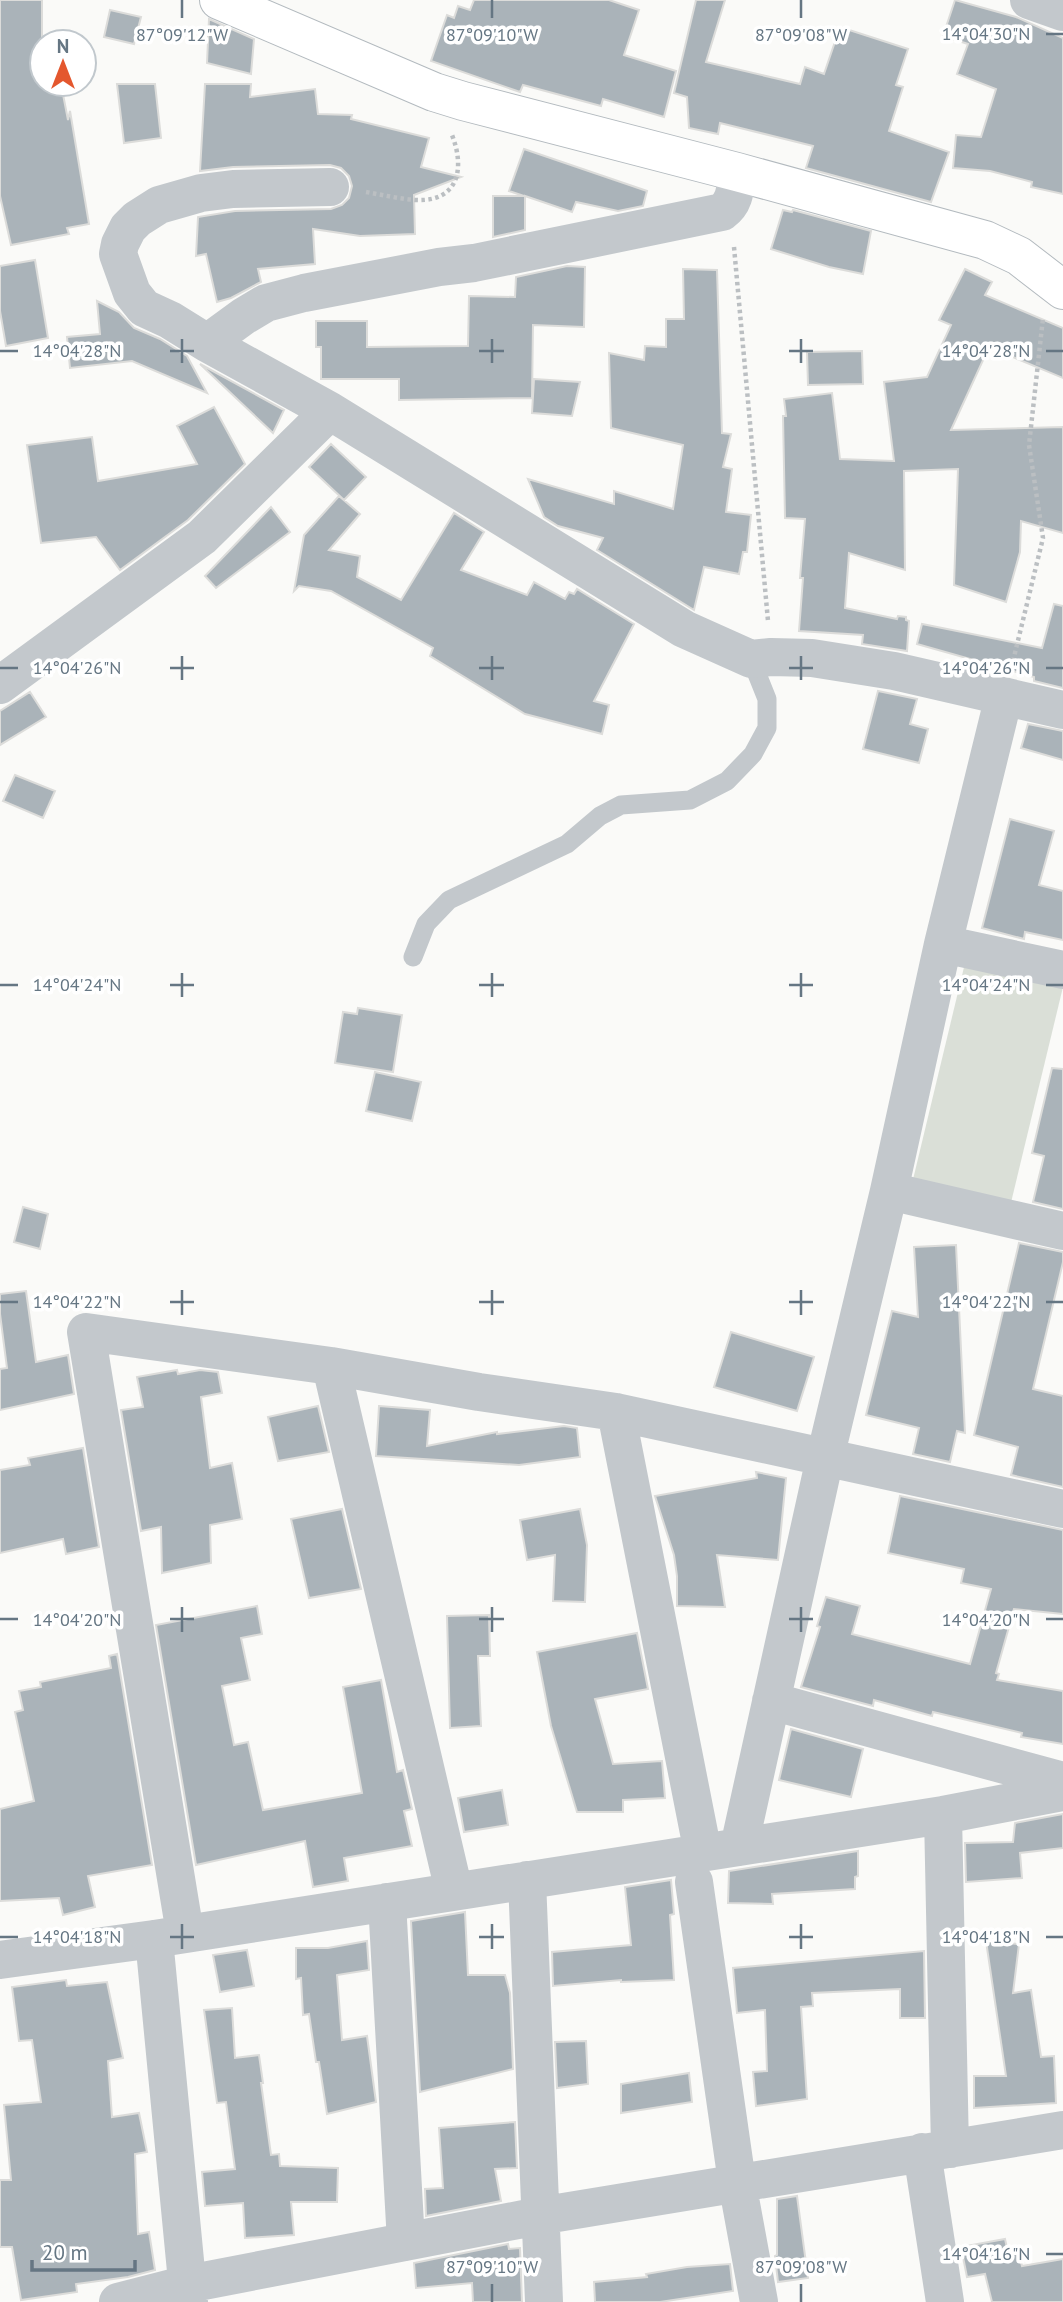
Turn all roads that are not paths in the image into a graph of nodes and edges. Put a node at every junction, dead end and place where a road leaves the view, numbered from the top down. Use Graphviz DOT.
graph roads {
  1 [pos="219,0"];
  2 [pos="1029,0"];
  3 [pos="1063,12"];
  4 [pos="330,187"];
  5 [pos="734,189"];
  6 [pos="1055,284"];
  7 [pos="207,343"];
  8 [pos="330,411"];
  9 [pos="761,658"];
  10 [pos="0,685"];
  11 [pos="1004,696"];
  12 [pos="1063,710"];
  13 [pos="943,944"];
  14 [pos="414,957"];
  15 [pos="1063,970"];
  16 [pos="889,1191"];
  17 [pos="1063,1231"];
  18 [pos="331,1366"];
  19 [pos="616,1412"];
  20 [pos="825,1458"];
  21 [pos="1063,1509"];
  22 [pos="771,1701"];
  23 [pos="1063,1781"];
  24 [pos="1063,1792"];
  25 [pos="943,1815"];
  26 [pos="712,1860"];
  27 [pos="527,1880"];
  28 [pos="454,1891"];
  29 [pos="387,1902"];
  30 [pos="170,1936"];
  31 [pos="0,1960"];
  32 [pos="1063,2130"];
  33 [pos="936,2151"];
  34 [pos="737,2182"];
  35 [pos="539,2216"];
  36 [pos="406,2242"];
  37 [pos="189,2293"];
  38 [pos="118,2302"];
  39 [pos="544,2302"];
  40 [pos="759,2302"];
  41 [pos="945,2302"];
  1 -- 5 [label="street"];
  2 -- 3 [label="street"];
  4 -- 7 [label="street"];
  5 -- 6 [label="street"];
  5 -- 7 [label="street"];
  7 -- 8 [label="street"];
  8 -- 9 [label="street"];
  8 -- 10 [label="street"];
  9 -- 11 [label="street"];
  9 -- 14 [label="lane"];
  11 -- 12 [label="street"];
  11 -- 13 [label="street"];
  13 -- 15 [label="street"];
  13 -- 16 [label="street"];
  16 -- 17 [label="street"];
  16 -- 20 [label="street"];
  18 -- 19 [label="street"];
  18 -- 28 [label="street"];
  18 -- 30 [label="street"];
  19 -- 20 [label="street"];
  19 -- 26 [label="street"];
  20 -- 21 [label="street"];
  20 -- 22 [label="street"];
  22 -- 23 [label="street"];
  22 -- 26 [label="street"];
  24 -- 25 [label="street"];
  25 -- 26 [label="street"];
  25 -- 33 [label="street"];
  26 -- 27 [label="street"];
  26 -- 34 [label="street"];
  27 -- 28 [label="street"];
  27 -- 35 [label="street"];
  28 -- 29 [label="street"];
  29 -- 30 [label="street"];
  29 -- 36 [label="street"];
  30 -- 31 [label="street"];
  30 -- 37 [label="street"];
  32 -- 33 [label="street"];
  33 -- 34 [label="street"];
  33 -- 41 [label="street"];
  34 -- 35 [label="street"];
  34 -- 40 [label="street"];
  35 -- 36 [label="street"];
  35 -- 39 [label="street"];
  36 -- 37 [label="street"];
  37 -- 38 [label="street"];
}
